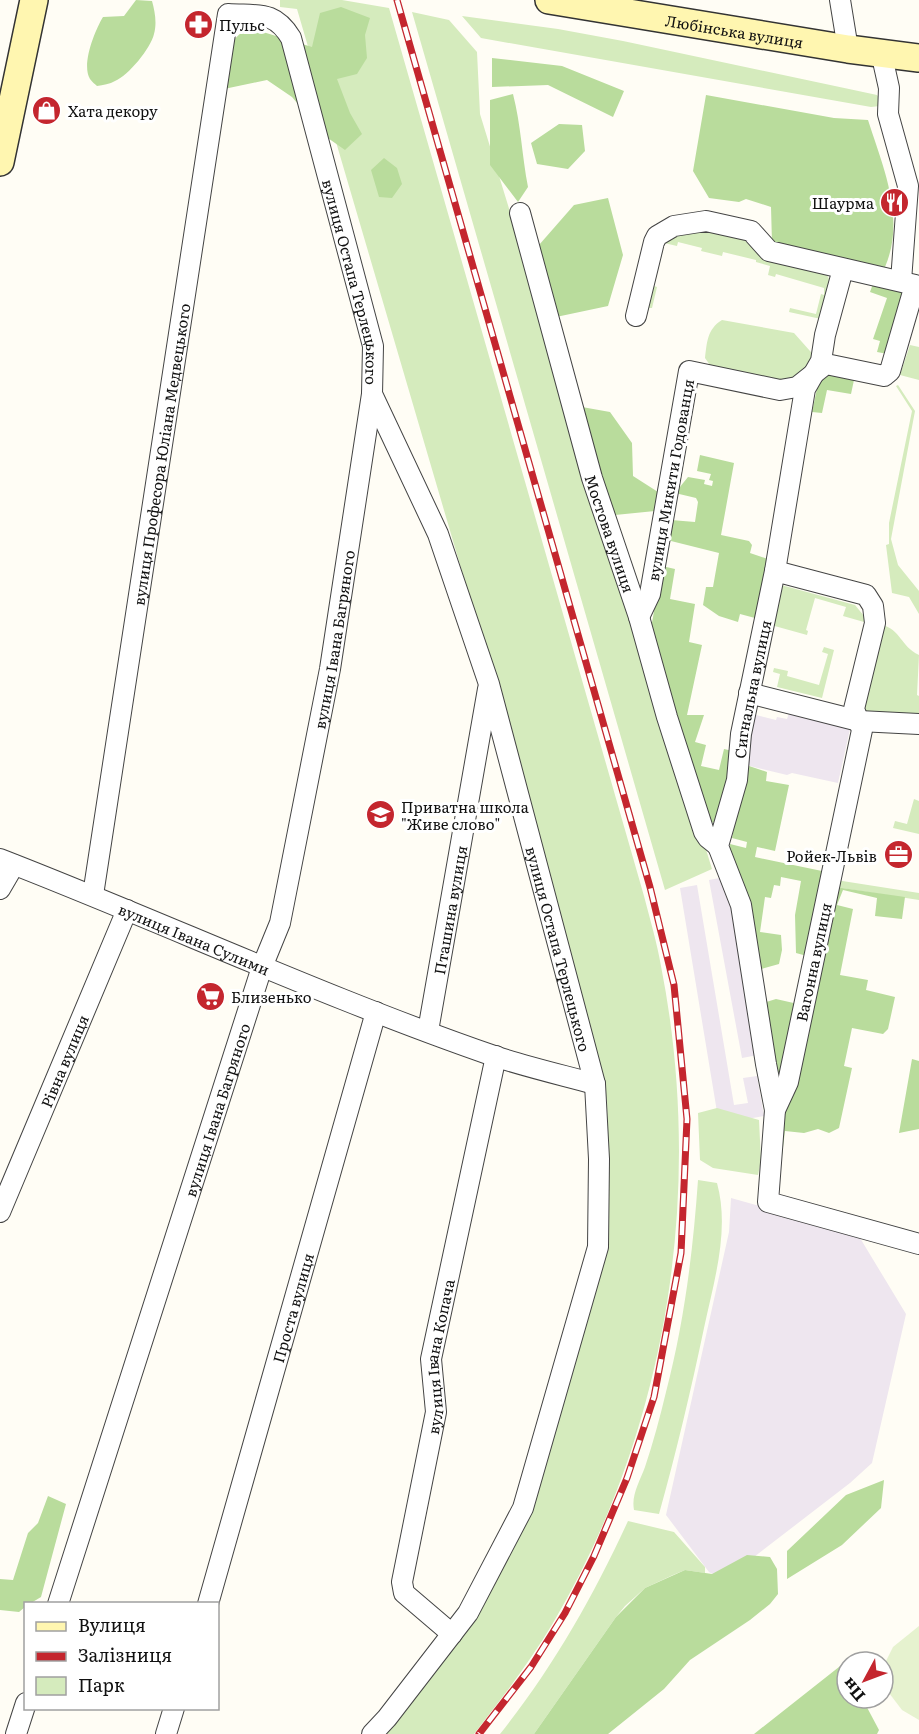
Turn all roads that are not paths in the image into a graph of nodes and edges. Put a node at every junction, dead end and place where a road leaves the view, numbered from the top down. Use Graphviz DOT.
graph roads {
  1 [pos="34,0"];
  2 [pos="549,0"];
  3 [pos="840,0"];
  4 [pos="228,14"];
  5 [pos="848,49"];
  6 [pos="881,52"];
  7 [pos="919,58"];
  8 [pos="0,162"];
  9 [pos="520,213"];
  10 [pos="843,269"];
  11 [pos="902,281"];
  12 [pos="636,316"];
  13 [pos="815,373"];
  14 [pos="372,394"];
  15 [pos="775,570"];
  16 [pos="639,617"];
  17 [pos="489,684"];
  18 [pos="749,693"];
  19 [pos="859,721"];
  20 [pos="919,724"];
  21 [pos="718,846"];
  22 [pos="7,862"];
  23 [pos="0,889"];
  24 [pos="93,895"];
  25 [pos="127,910"];
  26 [pos="262,967"];
  27 [pos="376,1012"];
  28 [pos="428,1031"];
  29 [pos="496,1056"];
  30 [pos="595,1084"];
  31 [pos="775,1110"];
  32 [pos="0,1212"];
  33 [pos="919,1244"];
  34 [pos="59,1602"];
  35 [pos="209,1602"];
  36 [pos="452,1634"];
  37 [pos="24,1709"];
  38 [pos="173,1710"];
  39 [pos="16,1734"];
  40 [pos="165,1734"];
  41 [pos="372,1734"];
  1 -- 8 [label="main road"];
  2 -- 5 [label="main road, Любінська вулиця"];
  3 -- 5 [label="street"];
  4 -- 14 [label="street, вулиця Остапа Терлецького"];
  4 -- 24 [label="street, вулиця Професора Юліана Медвецького"];
  5 -- 6 [label="main road, Любінська вулиця"];
  6 -- 7 [label="main road, Любінська вулиця"];
  6 -- 11 [label="street"];
  9 -- 16 [label="street, Мостова вулиця"];
  10 -- 11 [label="street"];
  10 -- 12 [label="street"];
  10 -- 13 [label="street, Сигнальна вулиця"];
  11 -- 13 [label="street, вулиця Микити Годованця"];
  13 -- 15 [label="street, Сигнальна вулиця"];
  13 -- 16 [label="street, вулиця Микити Годованця"];
  14 -- 17 [label="street, вулиця Остапа Терлецького"];
  14 -- 26 [label="street, вулиця Івана Багряного"];
  15 -- 18 [label="street, Сигнальна вулиця"];
  15 -- 19 [label="street, Вагонна вулиця"];
  16 -- 21 [label="street, Мостова вулиця"];
  17 -- 28 [label="street, Пташина вулиця"];
  17 -- 30 [label="street, вулиця Остапа Терлецького"];
  18 -- 19 [label="street"];
  18 -- 21 [label="street, Сигнальна вулиця"];
  19 -- 20 [label="street"];
  19 -- 31 [label="street, Вагонна вулиця"];
  21 -- 31 [label="street"];
  22 -- 23 [label="street"];
  22 -- 24 [label="street, вулиця Івана Сулими"];
  24 -- 25 [label="street, вулиця Івана Сулими"];
  25 -- 26 [label="street, вулиця Івана Сулими"];
  25 -- 32 [label="street, Рівна вулиця"];
  26 -- 27 [label="street, вулиця Івана Сулими"];
  26 -- 34 [label="street, вулиця Івана Багряного"];
  27 -- 28 [label="street, вулиця Івана Сулими"];
  27 -- 35 [label="street, Проста вулиця"];
  28 -- 29 [label="street, вулиця Івана Сулими"];
  29 -- 30 [label="street, вулиця Івана Сулими"];
  29 -- 36 [label="street, вулиця Івана Копача"];
  30 -- 36 [label="street, вулиця Остапа Терлецького"];
  31 -- 33 [label="street, Вагонна вулиця"];
  36 -- 41 [label="street, вулиця Остапа Терлецького"];
  37 -- 39 [label="street"];
  38 -- 40 [label="street"];
}
